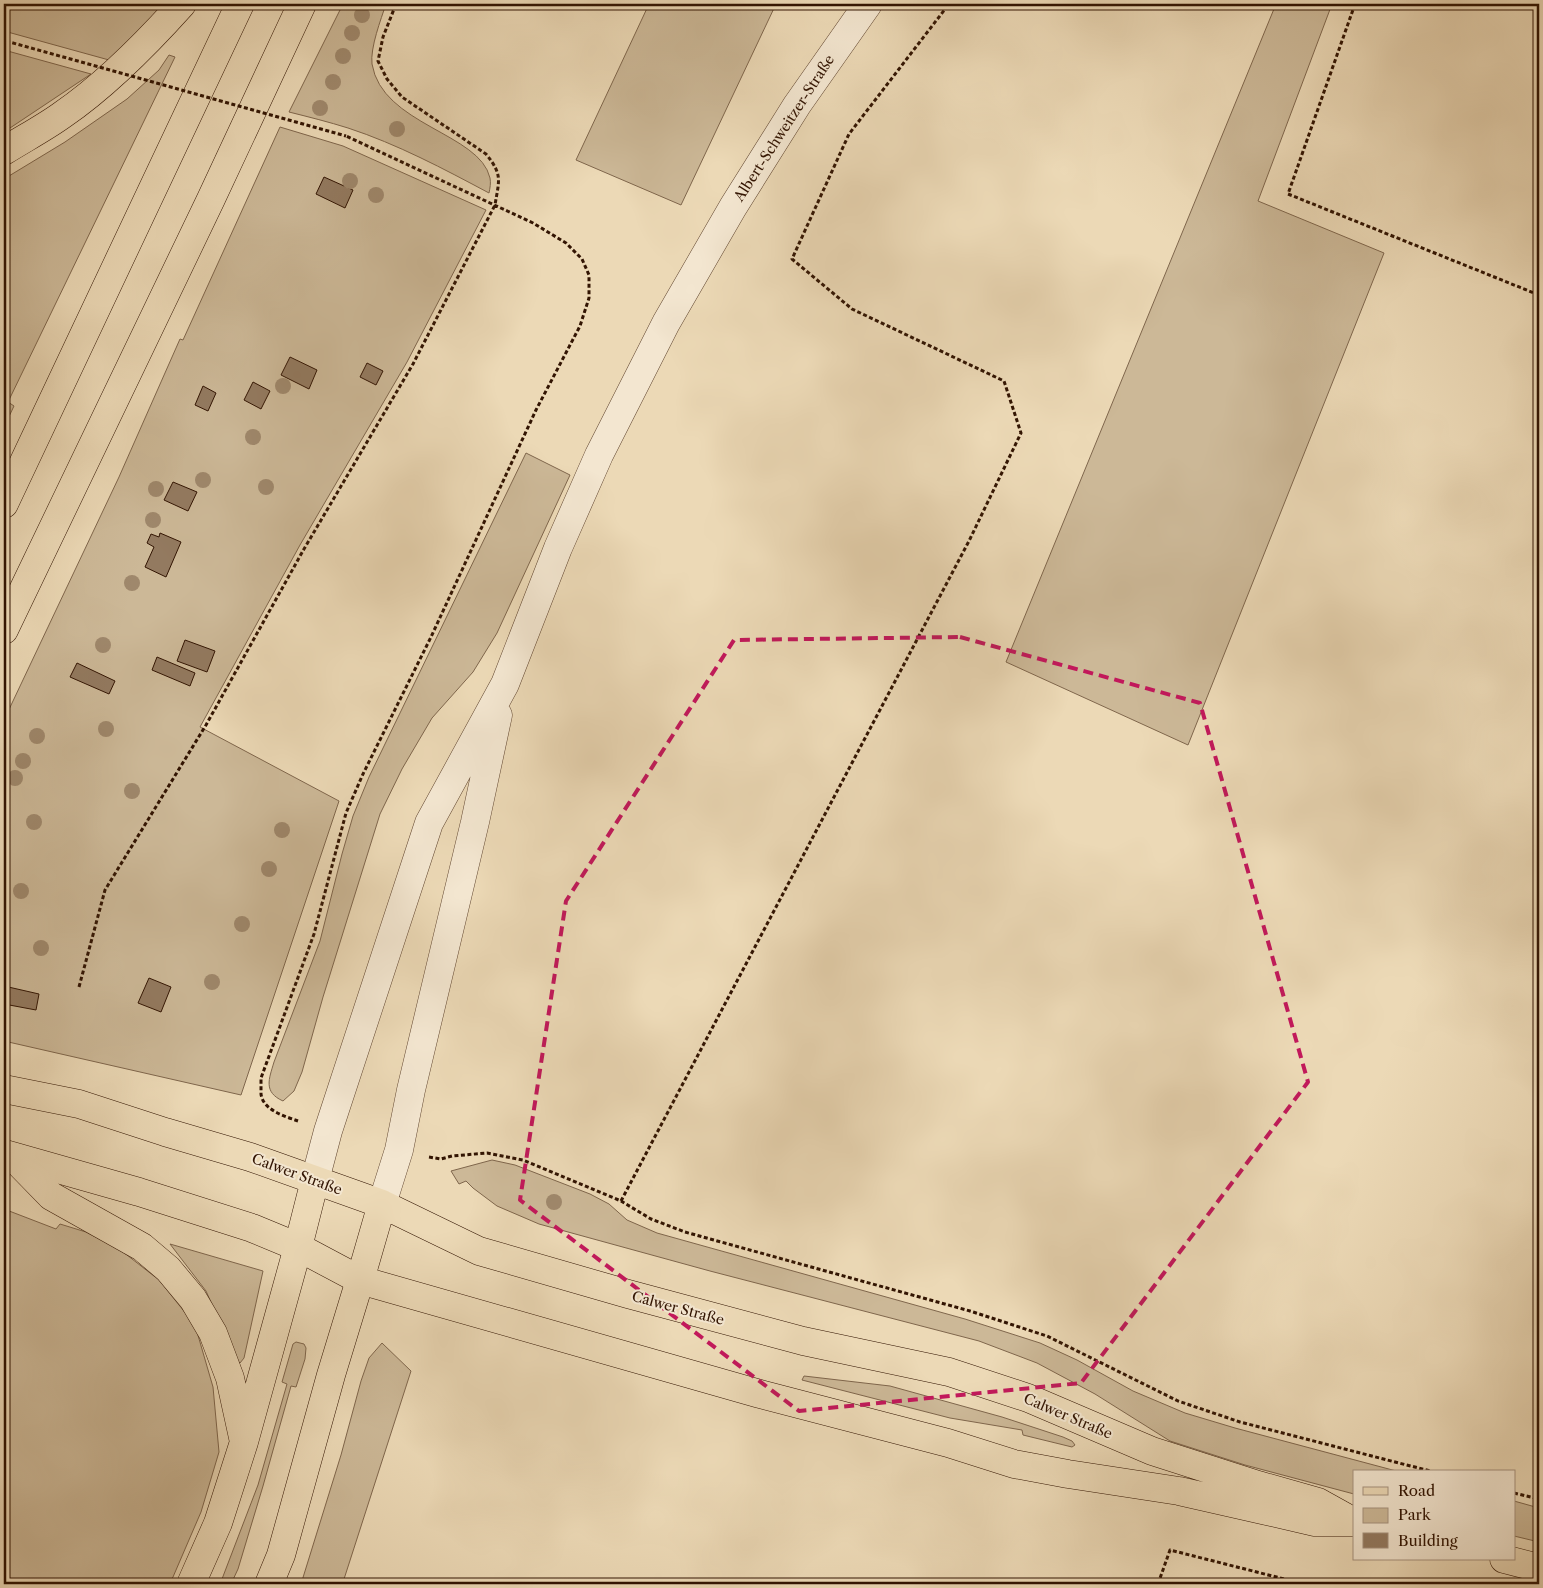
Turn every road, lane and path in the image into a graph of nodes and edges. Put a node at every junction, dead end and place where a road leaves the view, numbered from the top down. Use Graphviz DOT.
graph roads {
  1 [pos="182,4"];
  2 [pos="240,4"];
  3 [pos="302,4"];
  4 [pos="396,4"];
  5 [pos="868,4"];
  6 [pos="949,4"];
  7 [pos="1355,4"];
  8 [pos="5,41"];
  9 [pos="4,151"];
  10 [pos="495,205"];
  11 [pos="1539,295"];
  12 [pos="536,410"];
  13 [pos="4,504"];
  14 [pos="4,630"];
  15 [pos="505,684"];
  16 [pos="79,987"];
  17 [pos="4,1088"];
  18 [pos="8,1156"];
  19 [pos="314,1180"];
  20 [pos="382,1204"];
  21 [pos="298,1247"];
  22 [pos="360,1280"];
  23 [pos="244,1442"];
  24 [pos="1426,1470"];
  25 [pos="1516,1493"];
  26 [pos="1539,1499"];
  27 [pos="1353,1521"];
  28 [pos="1353,1522"];
  29 [pos="1508,1560"];
  30 [pos="1539,1568"];
  31 [pos="191,1584"];
  32 [pos="269,1584"];
  33 [pos="1158,1584"];
  34 [pos="1304,1584"];
  1 -- 9 [label="main road"];
  2 -- 13 [label="main road"];
  3 -- 14 [label="main road"];
  4 -- 10 [label="path"];
  5 -- 15 [label="street, Albert-Schweitzer-Straße"];
  6 -- 24 [label="path"];
  7 -- 11 [label="path"];
  8 -- 10 [label="path, bridge"];
  10 -- 12 [label="path"];
  10 -- 16 [label="path"];
  15 -- 19 [label="street"];
  15 -- 20 [label="street"];
  17 -- 19 [label="main road, Calwer Straße"];
  18 -- 21 [label="main road, Calwer Straße"];
  18 -- 23 [label="main road"];
  19 -- 20 [label="main road, Calwer Straße"];
  19 -- 21 [label="main road"];
  20 -- 22 [label="main road"];
  20 -- 27 [label="main road, Calwer Straße"];
  21 -- 22 [label="main road, Calwer Straße"];
  21 -- 23 [label="main road"];
  22 -- 28 [label="main road, Calwer Straße"];
  22 -- 32 [label="main road"];
  23 -- 31 [label="main road"];
  25 -- 26 [label="path"];
  29 -- 30 [label="main road"];
  33 -- 34 [label="path"];
}
